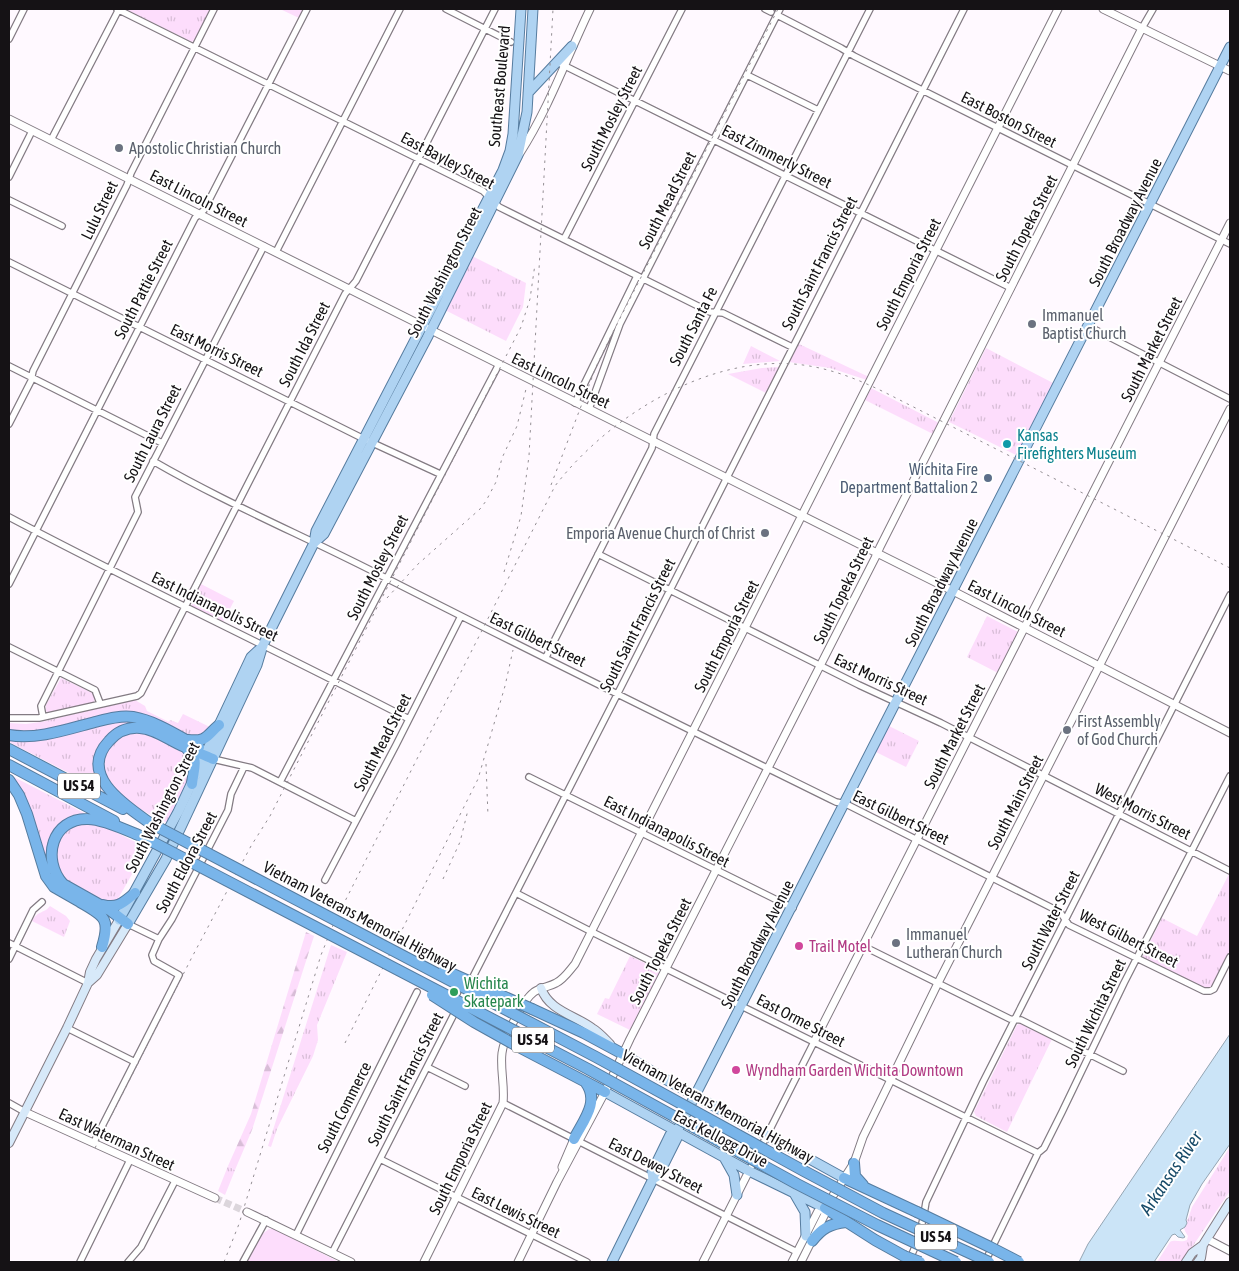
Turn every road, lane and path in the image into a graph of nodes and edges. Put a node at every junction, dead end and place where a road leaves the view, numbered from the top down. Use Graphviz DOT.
graph roads {
  1 [pos="24,9"];
  2 [pos="118,9"];
  3 [pos="214,9"];
  4 [pos="307,9"];
  5 [pos="400,9"];
  6 [pos="446,9"];
  7 [pos="495,9"];
  8 [pos="521,9"];
  9 [pos="533,9"];
  10 [pos="590,9"];
  11 [pos="682,9"];
  12 [pos="765,9"];
  13 [pos="780,9"];
  14 [pos="870,9"];
  15 [pos="964,9"];
  16 [pos="1058,9"];
  17 [pos="1103,9"];
  18 [pos="1153,9"];
  19 [pos="774,14"];
  20 [pos="485,28"];
  21 [pos="1142,28"];
  22 [pos="9,39"];
  23 [pos="510,42"];
  24 [pos="572,46"];
  25 [pos="194,47"];
  26 [pos="1230,47"];
  27 [pos="848,51"];
  28 [pos="561,64"];
  29 [pos="1220,66"];
  30 [pos="1230,71"];
  31 [pos="747,75"];
  32 [pos="268,84"];
  33 [pos="922,91"];
  34 [pos="528,92"];
  35 [pos="635,101"];
  36 [pos="818,110"];
  37 [pos="514,114"];
  38 [pos="9,120"];
  39 [pos="343,121"];
  40 [pos="997,128"];
  41 [pos="32,131"];
  42 [pos="714,139"];
  43 [pos="51,140"];
  44 [pos="518,155"];
  45 [pos="418,158"];
  46 [pos="1073,166"];
  47 [pos="785,176"];
  48 [pos="9,177"];
  49 [pos="129,179"];
  50 [pos="488,196"];
  51 [pos="9,200"];
  52 [pos="496,202"];
  53 [pos="1151,203"];
  54 [pos="860,213"];
  55 [pos="200,214"];
  56 [pos="1230,223"];
  57 [pos="62,226"];
  58 [pos="564,239"];
  59 [pos="1222,240"];
  60 [pos="1230,244"];
  61 [pos="264,246"];
  62 [pos="936,250"];
  63 [pos="276,252"];
  64 [pos="9,262"];
  65 [pos="640,277"];
  66 [pos="1011,288"];
  67 [pos="350,289"];
  68 [pos="73,294"];
  69 [pos="716,312"];
  70 [pos="1088,326"];
  71 [pos="139,327"];
  72 [pos="427,328"];
  73 [pos="792,347"];
  74 [pos="205,360"];
  75 [pos="1159,363"];
  76 [pos="498,364"];
  77 [pos="9,366"];
  78 [pos="32,377"];
  79 [pos="1230,399"];
  80 [pos="290,402"];
  81 [pos="574,402"];
  82 [pos="589,409"];
  83 [pos="1230,409"];
  84 [pos="96,410"];
  85 [pos="9,424"];
  86 [pos="369,441"];
  87 [pos="653,442"];
  88 [pos="162,443"];
  89 [pos="153,461"];
  90 [pos="440,474"];
  91 [pos="727,478"];
  92 [pos="237,505"];
  93 [pos="802,516"];
  94 [pos="9,517"];
  95 [pos="35,531"];
  96 [pos="314,542"];
  97 [pos="598,554"];
  98 [pos="877,554"];
  99 [pos="110,569"];
  100 [pos="388,578"];
  101 [pos="9,584"];
  102 [pos="670,590"];
  103 [pos="953,591"];
  104 [pos="1230,595"];
  105 [pos="186,607"];
  106 [pos="461,616"];
  107 [pos="746,628"];
  108 [pos="1024,628"];
  109 [pos="263,646"];
  110 [pos="9,647"];
  111 [pos="546,657"];
  112 [pos="821,666"];
  113 [pos="1099,667"];
  114 [pos="58,672"];
  115 [pos="334,680"];
  116 [pos="618,694"];
  117 [pos="898,702"];
  118 [pos="100,703"];
  119 [pos="1174,704"];
  120 [pos="43,717"];
  121 [pos="9,718"];
  122 [pos="409,719"];
  123 [pos="219,725"];
  124 [pos="693,731"];
  125 [pos="1230,732"];
  126 [pos="9,734"];
  127 [pos="969,737"];
  128 [pos="185,744"];
  129 [pos="9,749"];
  130 [pos="208,756"];
  131 [pos="9,765"];
  132 [pos="244,767"];
  133 [pos="768,769"];
  134 [pos="1044,775"];
  135 [pos="1230,776"];
  136 [pos="530,777"];
  137 [pos="9,780"];
  138 [pos="280,782"];
  139 [pos="192,784"];
  140 [pos="566,796"];
  141 [pos="846,804"];
  142 [pos="1119,813"];
  143 [pos="356,821"];
  144 [pos="150,823"];
  145 [pos="641,834"];
  146 [pos="143,837"];
  147 [pos="916,840"];
  148 [pos="1192,851"];
  149 [pos="716,871"];
  150 [pos="1230,871"];
  151 [pos="992,878"];
  152 [pos="325,880"];
  153 [pos="135,893"];
  154 [pos="516,893"];
  155 [pos="42,902"];
  156 [pos="80,902"];
  157 [pos="97,903"];
  158 [pos="792,908"];
  159 [pos="1065,920"];
  160 [pos="122,921"];
  161 [pos="592,932"];
  162 [pos="158,940"];
  163 [pos="9,943"];
  164 [pos="381,944"];
  165 [pos="15,946"];
  166 [pos="863,946"];
  167 [pos="102,947"];
  168 [pos="372,957"];
  169 [pos="1230,957"];
  170 [pos="1137,958"];
  171 [pos="9,959"];
  172 [pos="666,969"];
  173 [pos="88,983"];
  174 [pos="938,983"];
  175 [pos="541,988"];
  176 [pos="417,992"];
  177 [pos="743,1006"];
  178 [pos="1015,1019"];
  179 [pos="67,1028"];
  180 [pos="814,1042"];
  181 [pos="623,1054"];
  182 [pos="1090,1055"];
  183 [pos="135,1062"];
  184 [pos="427,1067"];
  185 [pos="1123,1071"];
  186 [pos="890,1080"];
  187 [pos="585,1082"];
  188 [pos="465,1086"];
  189 [pos="605,1092"];
  190 [pos="696,1097"];
  191 [pos="9,1103"];
  192 [pos="503,1103"];
  193 [pos="25,1112"];
  194 [pos="967,1117"];
  195 [pos="677,1131"];
  196 [pos="768,1136"];
  197 [pos="577,1141"];
  198 [pos="94,1142"];
  199 [pos="9,1143"];
  200 [pos="1038,1153"];
  201 [pos="723,1156"];
  202 [pos="380,1159"];
  203 [pos="130,1160"];
  204 [pos="854,1163"];
  205 [pos="749,1171"];
  206 [pos="844,1178"];
  207 [pos="653,1179"];
  208 [pos="175,1180"];
  209 [pos="868,1189"];
  210 [pos="792,1191"];
  211 [pos="737,1195"];
  212 [pos="215,1198"];
  213 [pos="456,1198"];
  214 [pos="1230,1202"];
  215 [pos="825,1208"];
  216 [pos="247,1212"];
  217 [pos="726,1216"];
  218 [pos="266,1220"];
  219 [pos="846,1222"];
  220 [pos="296,1235"];
  221 [pos="531,1235"];
  222 [pos="809,1238"];
  223 [pos="1205,1242"];
  224 [pos="1230,1251"];
  225 [pos="797,1252"];
  226 [pos="332,1253"];
  227 [pos="806,1259"];
  228 [pos="906,1259"];
  229 [pos="80,1262"];
  230 [pos="128,1262"];
  231 [pos="243,1262"];
  232 [pos="351,1262"];
  233 [pos="424,1262"];
  234 [pos="518,1262"];
  235 [pos="587,1262"];
  236 [pos="612,1262"];
  237 [pos="703,1262"];
  238 [pos="792,1262"];
  239 [pos="801,1262"];
  240 [pos="920,1262"];
  241 [pos="956,1262"];
  242 [pos="985,1262"];
  243 [pos="989,1262"];
  244 [pos="1018,1262"];
  245 [pos="1186,1262"];
  246 [pos="1198,1262"];
  1 -- 22 [label="street"];
  2 -- 25 [label="street, East Bayley Street"];
  2 -- 43 [label="street"];
  3 -- 25 [label="street, Lulu Street"];
  4 -- 32 [label="street, South Pattie Street"];
  5 -- 39 [label="street"];
  6 -- 20 [label="street"];
  7 -- 20 [label="street, South Ida Street"];
  8 -- 37 [label="main road, Southeast Boulevard"];
  9 -- 34 [label="main road, Southeast Boulevard"];
  10 -- 24 [label="street"];
  11 -- 35 [label="street, South Mosley Street"];
  12 -- 19 [label="street, East Boston Street"];
  13 -- 19 [label="street, South Mead Street"];
  14 -- 27 [label="street, South Santa Fe"];
  15 -- 33 [label="street, South Saint Francis Street"];
  16 -- 40 [label="street, South Emporia Street"];
  17 -- 21 [label="street"];
  18 -- 21 [label="street, South Topeka Street"];
  19 -- 27 [label="street, East Boston Street"];
  19 -- 31 [label="street, South Mead Street"];
  20 -- 23 [label="street"];
  20 -- 45 [label="street, South Ida Street"];
  21 -- 29 [label="street"];
  21 -- 46 [label="street, South Topeka Street"];
  24 -- 28 [label="main road"];
  25 -- 32 [label="street, East Bayley Street"];
  25 -- 49 [label="street, Lulu Street"];
  26 -- 29 [label="main road, South Broadway Avenue"];
  27 -- 33 [label="street, East Boston Street"];
  27 -- 36 [label="street, South Santa Fe"];
  28 -- 34 [label="main road"];
  28 -- 35 [label="street, East Zimmerly Street"];
  28 -- 44 [label="street, South Washington Street"];
  29 -- 30 [label="street"];
  29 -- 53 [label="main road, South Broadway Avenue"];
  31 -- 36 [label="street"];
  31 -- 42 [label="street, South Mead Street"];
  32 -- 39 [label="street, East Bayley Street"];
  32 -- 55 [label="street, South Pattie Street"];
  33 -- 40 [label="street, East Boston Street"];
  33 -- 54 [label="street, South Saint Francis Street"];
  34 -- 37 [label="main road"];
  34 -- 44 [label="main road, Southeast Boulevard"];
  35 -- 42 [label="street, East Zimmerly Street"];
  35 -- 58 [label="street, South Mosley Street"];
  36 -- 47 [label="street, South Santa Fe"];
  37 -- 50 [label="main road, Southeast Boulevard"];
  38 -- 41 [label="street, East Lincoln Street"];
  39 -- 45 [label="street, East Bayley Street"];
  39 -- 63 [label="street"];
  40 -- 46 [label="street, East Boston Street"];
  40 -- 62 [label="street, South Emporia Street"];
  41 -- 43 [label="street, East Lincoln Street"];
  41 -- 48 [label="street"];
  42 -- 47 [label="street, East Zimmerly Street"];
  42 -- 65 [label="street, South Mead Street"];
  43 -- 49 [label="street, East Lincoln Street"];
  44 -- 52 [label="main road, South Washington Street"];
  45 -- 50 [label="street, East Bayley Street"];
  45 -- 67 [label="street, South Ida Street"];
  46 -- 53 [label="street, East Boston Street"];
  46 -- 66 [label="street, South Topeka Street"];
  47 -- 54 [label="street, East Zimmerly Street"];
  47 -- 69 [label="street, South Santa Fe"];
  49 -- 55 [label="street, East Lincoln Street"];
  49 -- 68 [label="street, Lulu Street"];
  50 -- 52 [label="street, East Bayley Street"];
  50 -- 72 [label="main road, Southeast Boulevard"];
  51 -- 57 [label="street"];
  52 -- 58 [label="street, East Bayley Street"];
  52 -- 72 [label="main road, South Washington Street"];
  53 -- 59 [label="street, East Boston Street"];
  53 -- 70 [label="main road, South Broadway Avenue"];
  54 -- 62 [label="street, East Zimmerly Street"];
  54 -- 73 [label="street, South Saint Francis Street"];
  55 -- 61 [label="street, East Lincoln Street"];
  55 -- 71 [label="street, South Pattie Street"];
  56 -- 59 [label="street, South Market Street"];
  58 -- 65 [label="street, East Bayley Street"];
  59 -- 60 [label="street, East Boston Street"];
  59 -- 75 [label="street, South Market Street"];
  61 -- 63 [label="street, East Lincoln Street"];
  61 -- 74 [label="street, South Laura Street"];
  62 -- 66 [label="street, East Zimmerly Street"];
  62 -- 93 [label="street, South Emporia Street"];
  63 -- 67 [label="street, East Lincoln Street"];
  64 -- 68 [label="street, East Morris Street"];
  65 -- 69 [label="street, East Bayley Street"];
  65 -- 81 [label="street, South Mead Street"];
  65 -- 82 [label="street, South Mead Street"];
  66 -- 98 [label="street, South Topeka Street"];
  67 -- 72 [label="street, East Lincoln Street"];
  67 -- 80 [label="street, South Ida Street"];
  68 -- 71 [label="street, East Morris Street"];
  68 -- 78 [label="street, Lulu Street"];
  69 -- 73 [label="street, East Bayley Street"];
  69 -- 87 [label="street, South Santa Fe"];
  70 -- 75 [label="street"];
  70 -- 103 [label="main road, South Broadway Avenue"];
  71 -- 74 [label="street, East Morris Street"];
  71 -- 84 [label="street, South Pattie Street"];
  72 -- 76 [label="street, East Lincoln Street"];
  72 -- 86 [label="main road, South Washington Street"];
  73 -- 91 [label="street, South Saint Francis Street"];
  74 -- 80 [label="street, East Morris Street"];
  74 -- 88 [label="street, South Laura Street"];
  75 -- 79 [label="street"];
  75 -- 108 [label="street, South Market Street"];
  76 -- 81 [label="street, East Lincoln Street"];
  76 -- 90 [label="street, South Mosley Street"];
  77 -- 78 [label="street"];
  78 -- 84 [label="street"];
  78 -- 85 [label="street, Lulu Street"];
  80 -- 86 [label="street, East Morris Street"];
  80 -- 92 [label="street, South Ida Street"];
  81 -- 82 [label="street, East Lincoln Street"];
  82 -- 87 [label="street, East Lincoln Street"];
  83 -- 113 [label="street, South Main Street"];
  84 -- 88 [label="street"];
  84 -- 95 [label="street, South Pattie Street"];
  86 -- 90 [label="street, East Morris Street"];
  86 -- 96 [label="main road, South Washington Street"];
  87 -- 91 [label="street, East Lincoln Street"];
  87 -- 97 [label="street, South Santa Fe"];
  88 -- 89 [label="street, South Laura Street"];
  89 -- 92 [label="street, East Gilbert Street"];
  89 -- 99 [label="street, South Laura Street"];
  90 -- 100 [label="street, South Mosley Street"];
  91 -- 93 [label="street, East Lincoln Street"];
  91 -- 102 [label="street, South Saint Francis Street"];
  92 -- 96 [label="street, East Gilbert Street"];
  92 -- 105 [label="street, South Ida Street"];
  93 -- 98 [label="street, East Lincoln Street"];
  93 -- 107 [label="street, South Emporia Street"];
  94 -- 95 [label="street, East Indianapolis Street"];
  95 -- 99 [label="street, East Indianapolis Street"];
  95 -- 101 [label="street, South Pattie Street"];
  96 -- 100 [label="street, East Gilbert Street"];
  96 -- 109 [label="main road, South Washington Street"];
  97 -- 102 [label="street, East Morris Street"];
  97 -- 111 [label="street, South Santa Fe"];
  98 -- 103 [label="street, East Lincoln Street"];
  98 -- 112 [label="street, South Topeka Street"];
  99 -- 105 [label="street, East Indianapolis Street"];
  99 -- 114 [label="street, South Laura Street"];
  100 -- 106 [label="street, East Gilbert Street"];
  100 -- 115 [label="street, South Mosley Street"];
  102 -- 107 [label="street, East Morris Street"];
  102 -- 116 [label="street, South Saint Francis Street"];
  103 -- 108 [label="street, East Lincoln Street"];
  103 -- 117 [label="main road, South Broadway Avenue"];
  104 -- 119 [label="street, South Water Street"];
  105 -- 109 [label="street, East Indianapolis Street"];
  105 -- 118 [label="street, South Ida Street"];
  106 -- 111 [label="street, East Gilbert Street"];
  106 -- 122 [label="street, South Mead Street"];
  107 -- 112 [label="street, East Morris Street"];
  107 -- 124 [label="street, South Emporia Street"];
  108 -- 113 [label="street, East Lincoln Street"];
  108 -- 127 [label="street, South Market Street"];
  109 -- 115 [label="street, East Indianapolis Street"];
  109 -- 123 [label="main road, South Washington Street"];
  109 -- 130 [label="main road, South Washington Street"];
  110 -- 114 [label="street"];
  111 -- 116 [label="street, East Gilbert Street"];
  112 -- 117 [label="street, East Morris Street"];
  112 -- 133 [label="street, South Topeka Street"];
  113 -- 119 [label="street, East Lincoln Street"];
  113 -- 134 [label="street, South Main Street"];
  114 -- 118 [label="street"];
  114 -- 120 [label="street, South Laura Street"];
  115 -- 122 [label="street, East Indianapolis Street"];
  115 -- 138 [label="street, South Mosley Street"];
  116 -- 124 [label="street, East Gilbert Street"];
  116 -- 140 [label="street, South Saint Francis Street"];
  117 -- 127 [label="street, East Morris Street"];
  117 -- 141 [label="main road, South Broadway Avenue"];
  118 -- 120 [label="street"];
  119 -- 125 [label="street, East Lincoln Street"];
  119 -- 142 [label="street, South Water Street"];
  120 -- 121 [label="street"];
  122 -- 143 [label="street, South Mead Street"];
  123 -- 128 [label="highway"];
  123 -- 130 [label="main road, South Washington Street"];
  124 -- 133 [label="street, East Gilbert Street"];
  124 -- 145 [label="street, South Emporia Street"];
  126 -- 128 [label="highway"];
  127 -- 134 [label="street, East Morris Street"];
  127 -- 147 [label="street, South Market Street"];
  128 -- 130 [label="highway"];
  128 -- 139 [label="highway"];
  128 -- 144 [label="highway"];
  129 -- 144 [label="highway, Vietnam Veterans Memorial Highway / US 54"];
  130 -- 132 [label="street"];
  130 -- 139 [label="main road, South Washington Street"];
  130 -- 160 [label="main road, South Washington Street"];
  131 -- 146 [label="highway, Vietnam Veterans Memorial Highway / US 54"];
  132 -- 138 [label="street"];
  132 -- 162 [label="street, South Eldora Street"];
  133 -- 141 [label="street, East Gilbert Street"];
  133 -- 149 [label="street, South Topeka Street"];
  134 -- 142 [label="street, West Morris Street"];
  134 -- 151 [label="street, South Main Street"];
  135 -- 148 [label="street, South Wichita Street"];
  136 -- 140 [label="street, East Indianapolis Street"];
  137 -- 156 [label="highway"];
  138 -- 143 [label="street"];
  139 -- 153 [label="main road, South Washington Street"];
  140 -- 145 [label="street, East Indianapolis Street"];
  140 -- 154 [label="street, South Saint Francis Street"];
  141 -- 147 [label="street, East Gilbert Street"];
  141 -- 158 [label="main road, South Broadway Avenue"];
  142 -- 148 [label="street, West Morris Street"];
  142 -- 159 [label="street, South Water Street"];
  143 -- 152 [label="street, South Mead Street"];
  144 -- 164 [label="highway, Vietnam Veterans Memorial Highway / US 54, bridge"];
  145 -- 149 [label="street, East Indianapolis Street"];
  145 -- 161 [label="street, South Emporia Street"];
  146 -- 157 [label="highway"];
  146 -- 168 [label="highway, Vietnam Veterans Memorial Highway / US 54, bridge"];
  147 -- 151 [label="street, East Gilbert Street"];
  147 -- 166 [label="street, South Market Street"];
  148 -- 150 [label="street, West Morris Street"];
  148 -- 170 [label="street, South Wichita Street"];
  149 -- 158 [label="street, East Indianapolis Street"];
  149 -- 172 [label="street, South Topeka Street"];
  151 -- 159 [label="street, West Gilbert Street"];
  151 -- 174 [label="street, South Main Street"];
  153 -- 157 [label="highway"];
  153 -- 160 [label="main road, South Washington Street"];
  154 -- 161 [label="street, East Orme Street"];
  154 -- 184 [label="street, South Saint Francis Street"];
  155 -- 165 [label="street"];
  156 -- 160 [label="highway"];
  156 -- 167 [label="highway"];
  157 -- 160 [label="highway"];
  158 -- 177 [label="main road, South Broadway Avenue"];
  159 -- 170 [label="street, West Gilbert Street"];
  159 -- 178 [label="street, South Water Street"];
  160 -- 162 [label="street"];
  160 -- 167 [label="main road, South Washington Street"];
  160 -- 173 [label="main road, South Washington Street"];
  161 -- 172 [label="street, East Orme Street"];
  161 -- 175 [label="street, South Emporia Street"];
  162 -- 183 [label="street"];
  163 -- 165 [label="street"];
  164 -- 181 [label="highway, bridge"];
  164 -- 243 [label="highway, Vietnam Veterans Memorial Highway / US 54, bridge"];
  165 -- 171 [label="street"];
  165 -- 173 [label="street"];
  166 -- 174 [label="street"];
  166 -- 180 [label="street, South Market Street"];
  167 -- 173 [label="main road, South Washington Street"];
  168 -- 187 [label="highway, bridge"];
  168 -- 241 [label="highway, Vietnam Veterans Memorial Highway / US 54, bridge"];
  169 -- 170 [label="street, West Gilbert Street"];
  170 -- 182 [label="street, South Wichita Street"];
  172 -- 177 [label="street, East Orme Street"];
  172 -- 181 [label="street, South Topeka Street"];
  173 -- 179 [label="main road, South Washington Street"];
  174 -- 178 [label="street"];
  174 -- 186 [label="street, South Main Street"];
  175 -- 181 [label="main road, East Kellogg Drive"];
  175 -- 192 [label="street, South Emporia Street"];
  176 -- 220 [label="street, South Commerce"];
  177 -- 180 [label="street, East Orme Street"];
  177 -- 190 [label="main road, South Broadway Avenue"];
  178 -- 182 [label="street"];
  178 -- 194 [label="street, South Water Street"];
  179 -- 183 [label="street"];
  179 -- 193 [label="main road, South Washington Street"];
  180 -- 186 [label="street, East Orme Street"];
  180 -- 196 [label="street, South Market Street"];
  181 -- 189 [label="street, South Topeka Street"];
  181 -- 190 [label="main road, East Kellogg Drive"];
  182 -- 185 [label="street"];
  182 -- 200 [label="street, South Wichita Street"];
  183 -- 198 [label="street"];
  184 -- 188 [label="street"];
  184 -- 202 [label="street, South Saint Francis Street"];
  186 -- 194 [label="street, East Orme Street"];
  186 -- 204 [label="street, South Main Street"];
  187 -- 189 [label="highway"];
  187 -- 197 [label="highway"];
  189 -- 195 [label="main road, East Kellogg Drive"];
  189 -- 197 [label="street, South Topeka Street"];
  190 -- 195 [label="main road, South Broadway Avenue"];
  190 -- 196 [label="main road, East Kellogg Drive"];
  191 -- 193 [label="street, East Waterman Street"];
  192 -- 197 [label="street, East Dewey Street"];
  192 -- 213 [label="street, South Emporia Street"];
  193 -- 198 [label="street, East Waterman Street"];
  193 -- 199 [label="main road, South Washington Street"];
  194 -- 200 [label="street, East Orme Street"];
  194 -- 228 [label="street, South Water Street"];
  195 -- 201 [label="main road, East Kellogg Drive"];
  195 -- 207 [label="main road, South Broadway Avenue"];
  196 -- 205 [label="street, South Market Street"];
  196 -- 206 [label="main road, East Kellogg Drive"];
  197 -- 207 [label="street, East Dewey Street"];
  197 -- 221 [label="street, South Topeka Street"];
  198 -- 203 [label="street, East Waterman Street"];
  200 -- 242 [label="street, South Wichita Street"];
  201 -- 205 [label="main road, East Kellogg Drive"];
  201 -- 211 [label="main road"];
  202 -- 213 [label="street, East Lewis Street"];
  202 -- 226 [label="street, South Saint Francis Street"];
  203 -- 208 [label="street, East Waterman Street"];
  203 -- 229 [label="street"];
  204 -- 206 [label="street, South Main Street"];
  204 -- 209 [label="highway"];
  205 -- 210 [label="main road, East Kellogg Drive"];
  205 -- 211 [label="street, South Market Street"];
  206 -- 209 [label="highway"];
  206 -- 215 [label="street, South Main Street"];
  207 -- 217 [label="street, East Dewey Street"];
  207 -- 236 [label="main road, South Broadway Avenue"];
  208 -- 212 [label="street, East Waterman Street"];
  208 -- 230 [label="street"];
  209 -- 244 [label="highway, bridge"];
  210 -- 215 [label="main road, East Kellogg Drive"];
  210 -- 222 [label="main road"];
  211 -- 217 [label="street, South Market Street"];
  213 -- 221 [label="street, East Lewis Street"];
  213 -- 233 [label="street, South Emporia Street"];
  214 -- 223 [label="main road"];
  215 -- 219 [label="highway"];
  215 -- 222 [label="street, South Main Street"];
  216 -- 218 [label="street"];
  217 -- 225 [label="street, East Dewey Street"];
  217 -- 237 [label="street, South Market Street"];
  218 -- 220 [label="street"];
  218 -- 231 [label="street"];
  219 -- 222 [label="highway"];
  219 -- 228 [label="highway"];
  220 -- 226 [label="street"];
  221 -- 234 [label="street, South Topeka Street"];
  221 -- 235 [label="street, East Lewis Street"];
  222 -- 225 [label="street, South Main Street"];
  222 -- 227 [label="street, South Main Street"];
  223 -- 224 [label="street"];
  223 -- 245 [label="main road"];
  223 -- 246 [label="main road"];
  225 -- 238 [label="street, South Main Street"];
  226 -- 232 [label="street"];
  227 -- 239 [label="street, South Main Street"];
  228 -- 240 [label="highway, bridge"];
}
